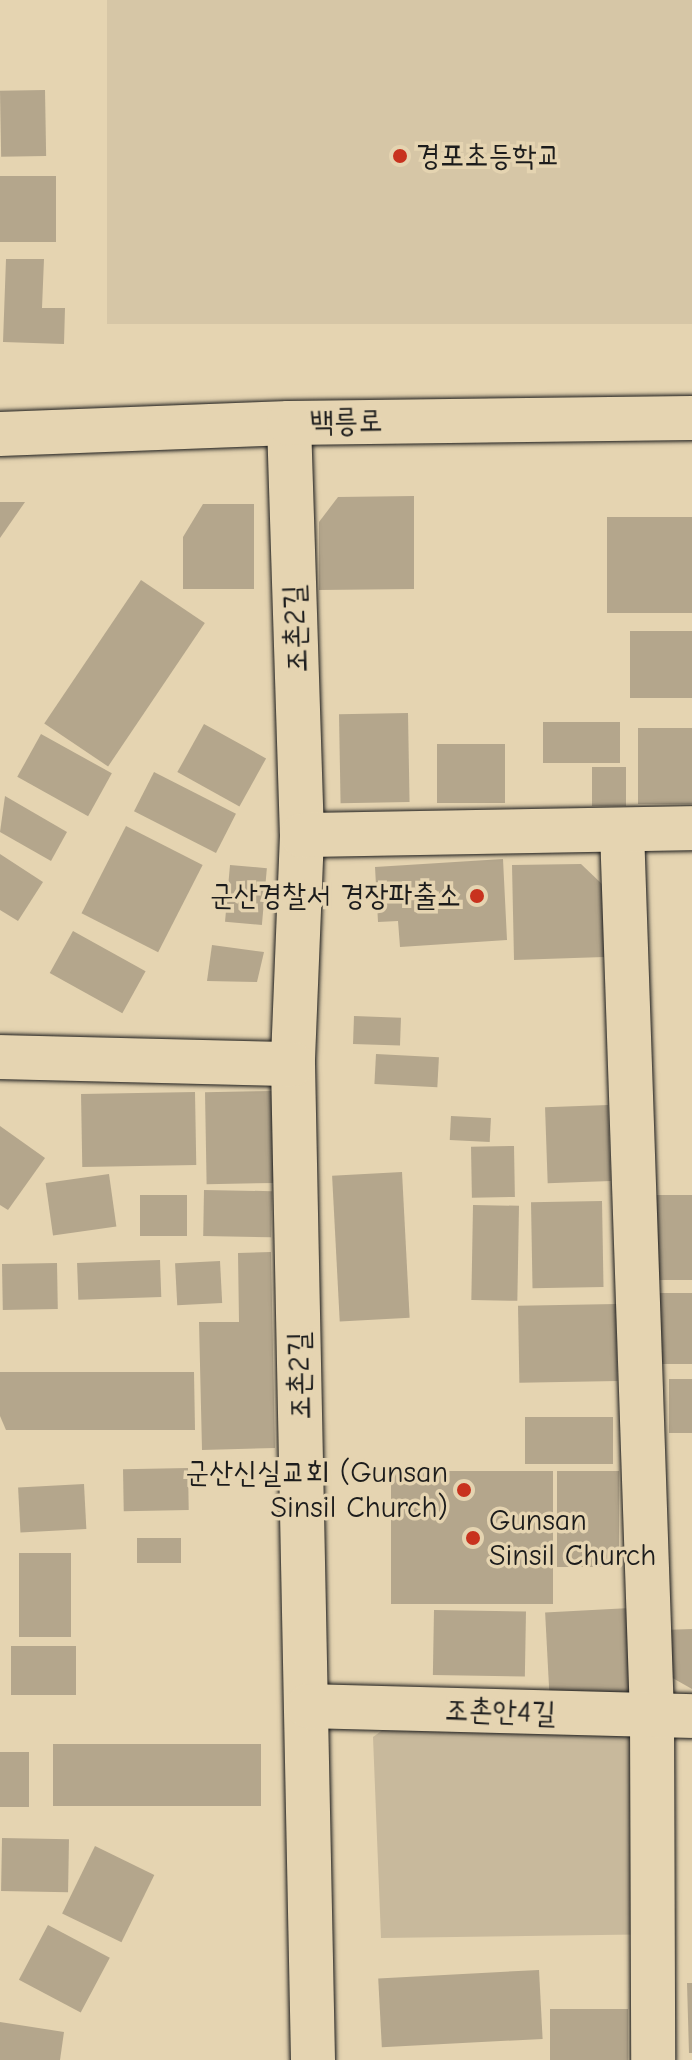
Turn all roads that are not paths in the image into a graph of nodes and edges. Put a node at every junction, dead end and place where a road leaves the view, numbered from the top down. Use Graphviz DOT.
graph roads {
  1 [pos="692,418"];
  2 [pos="289,423"];
  3 [pos="0,434"];
  4 [pos="692,828"];
  5 [pos="622,830"];
  6 [pos="302,835"];
  7 [pos="0,1057"];
  8 [pos="293,1064"];
  9 [pos="308,1706"];
  10 [pos="672,1716"];
  11 [pos="313,2060"];
  12 [pos="653,2060"];
  1 -- 2 [label="street, 백릉로"];
  2 -- 3 [label="street, 백릉로"];
  2 -- 6 [label="street, 조촌2길"];
  4 -- 5 [label="street"];
  5 -- 6 [label="street"];
  5 -- 10 [label="street"];
  6 -- 8 [label="street, 조촌2길"];
  7 -- 8 [label="street"];
  8 -- 9 [label="street, 조촌2길"];
  9 -- 10 [label="street, 조촌안4길"];
  9 -- 11 [label="street, 조촌2길"];
  10 -- 12 [label="street"];
}
